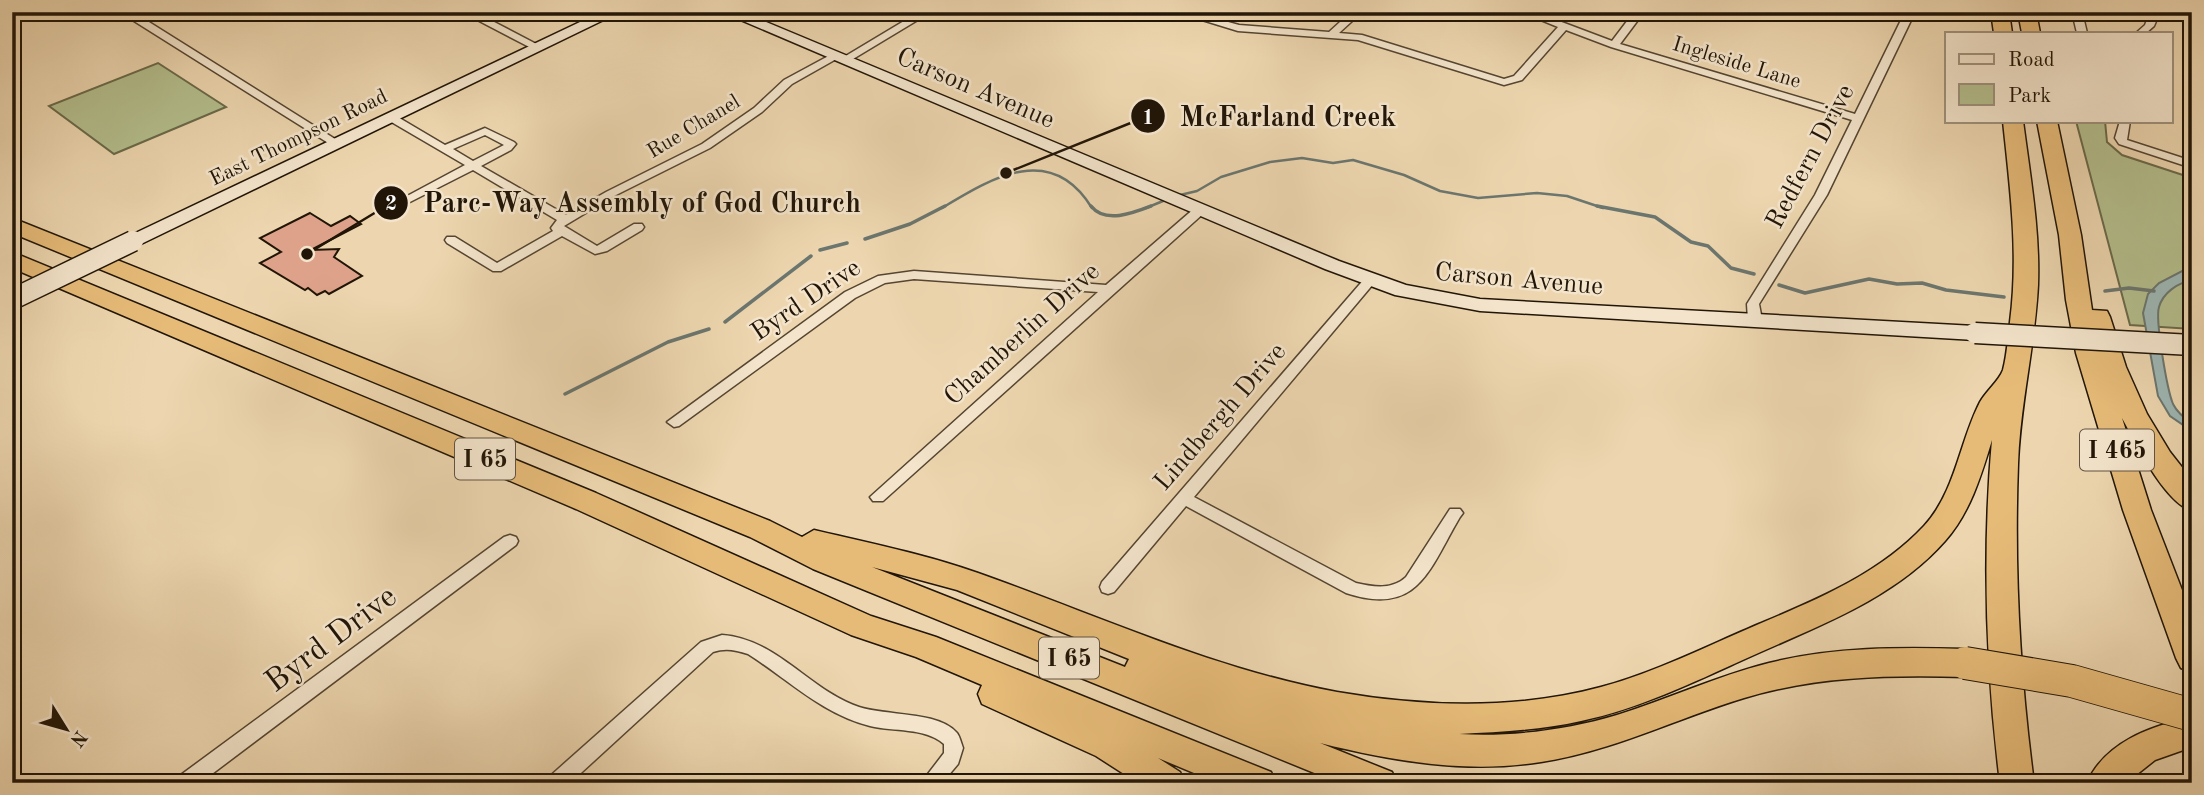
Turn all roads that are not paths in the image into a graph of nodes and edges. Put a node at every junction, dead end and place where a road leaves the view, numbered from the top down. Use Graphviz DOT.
graph roads {
  1 [pos="467,12"];
  2 [pos="729,12"];
  3 [pos="926,12"];
  4 [pos="1181,12"];
  5 [pos="1357,12"];
  6 [pos="1526,12"];
  7 [pos="1639,12"];
  8 [pos="1910,12"];
  9 [pos="2000,12"];
  10 [pos="2027,12"];
  11 [pos="2077,12"];
  12 [pos="2155,12"];
  13 [pos="130,14"];
  14 [pos="609,15"];
  15 [pos="1563,28"];
  16 [pos="2003,32"];
  17 [pos="2031,32"];
  18 [pos="2082,32"];
  19 [pos="2142,32"];
  20 [pos="1333,33"];
  21 [pos="1614,45"];
  22 [pos="539,48"];
  23 [pos="839,58"];
  24 [pos="392,118"];
  25 [pos="1858,119"];
  26 [pos="2013,122"];
  27 [pos="2047,122"];
  28 [pos="2125,122"];
  29 [pos="337,144"];
  30 [pos="445,149"];
  31 [pos="2192,165"];
  32 [pos="474,166"];
  33 [pos="401,202"];
  34 [pos="1200,210"];
  35 [pos="12,225"];
  36 [pos="564,225"];
  37 [pos="638,227"];
  38 [pos="2070,235"];
  39 [pos="451,240"];
  40 [pos="12,259"];
  41 [pos="1370,280"];
  42 [pos="1109,289"];
  43 [pos="15,298"];
  44 [pos="1755,320"];
  45 [pos="2192,345"];
  46 [pos="2016,374"];
  47 [pos="674,422"];
  48 [pos="878,497"];
  49 [pos="1183,498"];
  50 [pos="2192,500"];
  51 [pos="1455,513"];
  52 [pos="760,529"];
  53 [pos="510,541"];
  54 [pos="867,555"];
  55 [pos="1108,587"];
  56 [pos="862,625"];
  57 [pos="2192,658"];
  58 [pos="1965,663"];
  59 [pos="2192,715"];
  60 [pos="2192,732"];
  61 [pos="185,783"];
  62 [pos="556,783"];
  63 [pos="930,783"];
  64 [pos="1168,783"];
  65 [pos="1259,783"];
  66 [pos="1380,783"];
  67 [pos="2017,783"];
  68 [pos="2104,783"];
  1 -- 22 [label="street"];
  2 -- 23 [label="main road, Carson Avenue"];
  3 -- 23 [label="street, Rue Chanel"];
  4 -- 20 [label="street"];
  5 -- 20 [label="street"];
  6 -- 15 [label="street, Ingleside Lane"];
  7 -- 21 [label="street"];
  8 -- 25 [label="street, Redfern Drive"];
  9 -- 16 [label="highway"];
  10 -- 17 [label="highway"];
  11 -- 18 [label="street"];
  12 -- 19 [label="street"];
  13 -- 29 [label="street"];
  14 -- 22 [label="main road, East Thompson Road"];
  15 -- 20 [label="street"];
  15 -- 21 [label="street, Ingleside Lane"];
  21 -- 25 [label="street, Ingleside Lane"];
  22 -- 24 [label="main road, East Thompson Road"];
  23 -- 34 [label="main road, Carson Avenue"];
  23 -- 36 [label="street, Rue Chanel"];
  24 -- 29 [label="main road, East Thompson Road"];
  24 -- 30 [label="street"];
  25 -- 44 [label="street, Redfern Drive"];
  26 -- 46 [label="highway"];
  27 -- 38 [label="highway, I 465"];
  28 -- 31 [label="street"];
  29 -- 43 [label="main road, East Thompson Road, bridge"];
  30 -- 32 [label="street"];
  30 -- 32 [label="street"];
  32 -- 33 [label="street"];
  32 -- 36 [label="street"];
  34 -- 41 [label="main road, Carson Avenue"];
  34 -- 42 [label="street, Chamberlin Drive"];
  35 -- 52 [label="highway, I 65"];
  36 -- 37 [label="street"];
  36 -- 39 [label="street, Rue Chanel"];
  38 -- 50 [label="highway"];
  38 -- 57 [label="highway, I 465"];
  40 -- 56 [label="highway, I 65"];
  41 -- 44 [label="main road, Carson Avenue"];
  41 -- 49 [label="street, Lindbergh Drive"];
  42 -- 47 [label="street, Byrd Drive"];
  42 -- 48 [label="street, Chamberlin Drive"];
  44 -- 45 [label="main road, Carson Avenue, bridge"];
  46 -- 54 [label="highway"];
  46 -- 67 [label="highway"];
  49 -- 51 [label="street"];
  49 -- 55 [label="street, Lindbergh Drive"];
  52 -- 54 [label="highway"];
  52 -- 66 [label="highway, I 65"];
  53 -- 61 [label="street, Byrd Drive"];
  54 -- 58 [label="highway"];
  56 -- 64 [label="highway"];
  56 -- 65 [label="highway, I 65"];
  58 -- 59 [label="highway, bridge"];
  60 -- 68 [label="highway"];
  62 -- 63 [label="street"];
}
